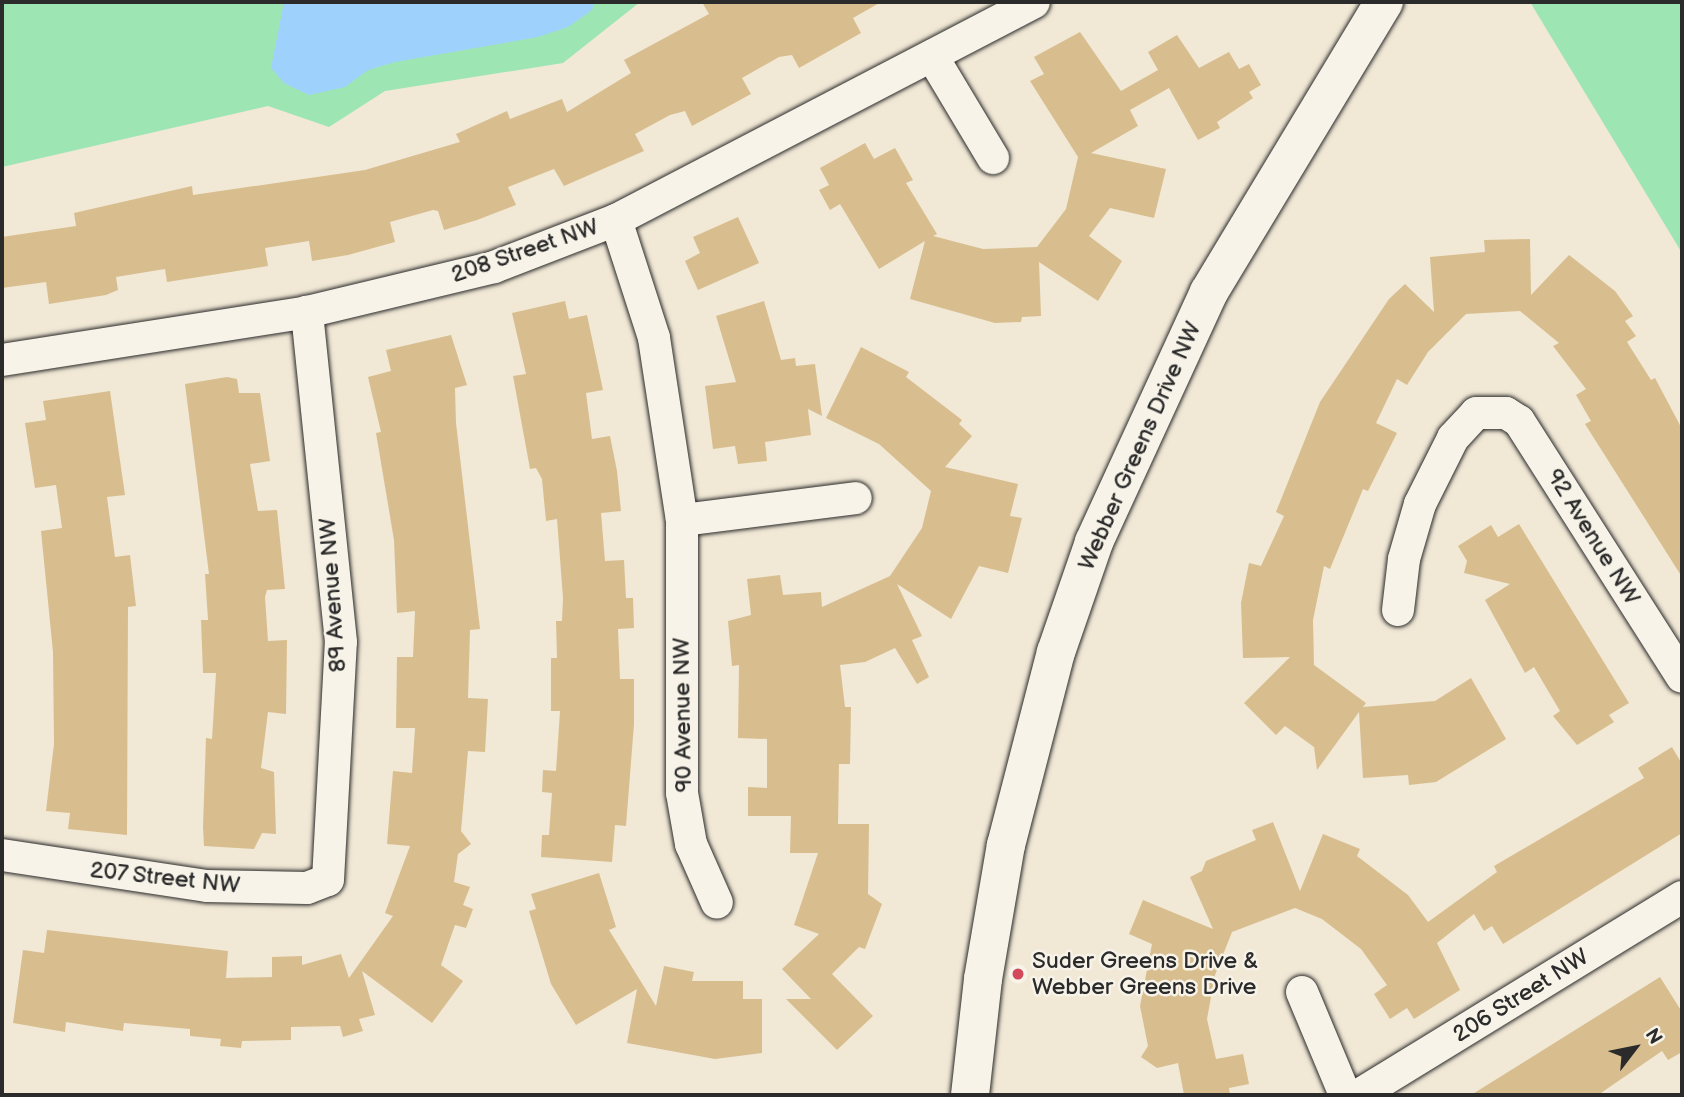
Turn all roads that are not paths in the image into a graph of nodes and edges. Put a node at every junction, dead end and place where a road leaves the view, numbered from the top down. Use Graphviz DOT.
graph roads {
  1 [pos="1034,2"];
  2 [pos="1384,2"];
  3 [pos="932,56"];
  4 [pos="993,158"];
  5 [pos="616,220"];
  6 [pos="307,312"];
  7 [pos="2,360"];
  8 [pos="856,498"];
  9 [pos="682,520"];
  10 [pos="1398,610"];
  11 [pos="1682,677"];
  12 [pos="2,855"];
  13 [pos="328,880"];
  14 [pos="1682,897"];
  15 [pos="718,904"];
  16 [pos="1302,992"];
  17 [pos="970,1095"];
  18 [pos="1345,1095"];
  19 [pos="1359,1095"];
  1 -- 3 [label="street, 208 Street NW"];
  2 -- 17 [label="main road, Webber Greens Drive NW"];
  3 -- 4 [label="street"];
  3 -- 5 [label="street, 208 Street NW"];
  5 -- 6 [label="street, 208 Street NW"];
  5 -- 9 [label="street, 90 Avenue NW"];
  6 -- 7 [label="street, 208 Street NW"];
  6 -- 13 [label="street, 89 Avenue NW"];
  8 -- 9 [label="street"];
  9 -- 15 [label="street, 90 Avenue NW"];
  10 -- 11 [label="street, 92 Avenue NW"];
  12 -- 13 [label="street, 207 Street NW"];
  14 -- 19 [label="street, 206 Street NW"];
  16 -- 18 [label="street"];
}
